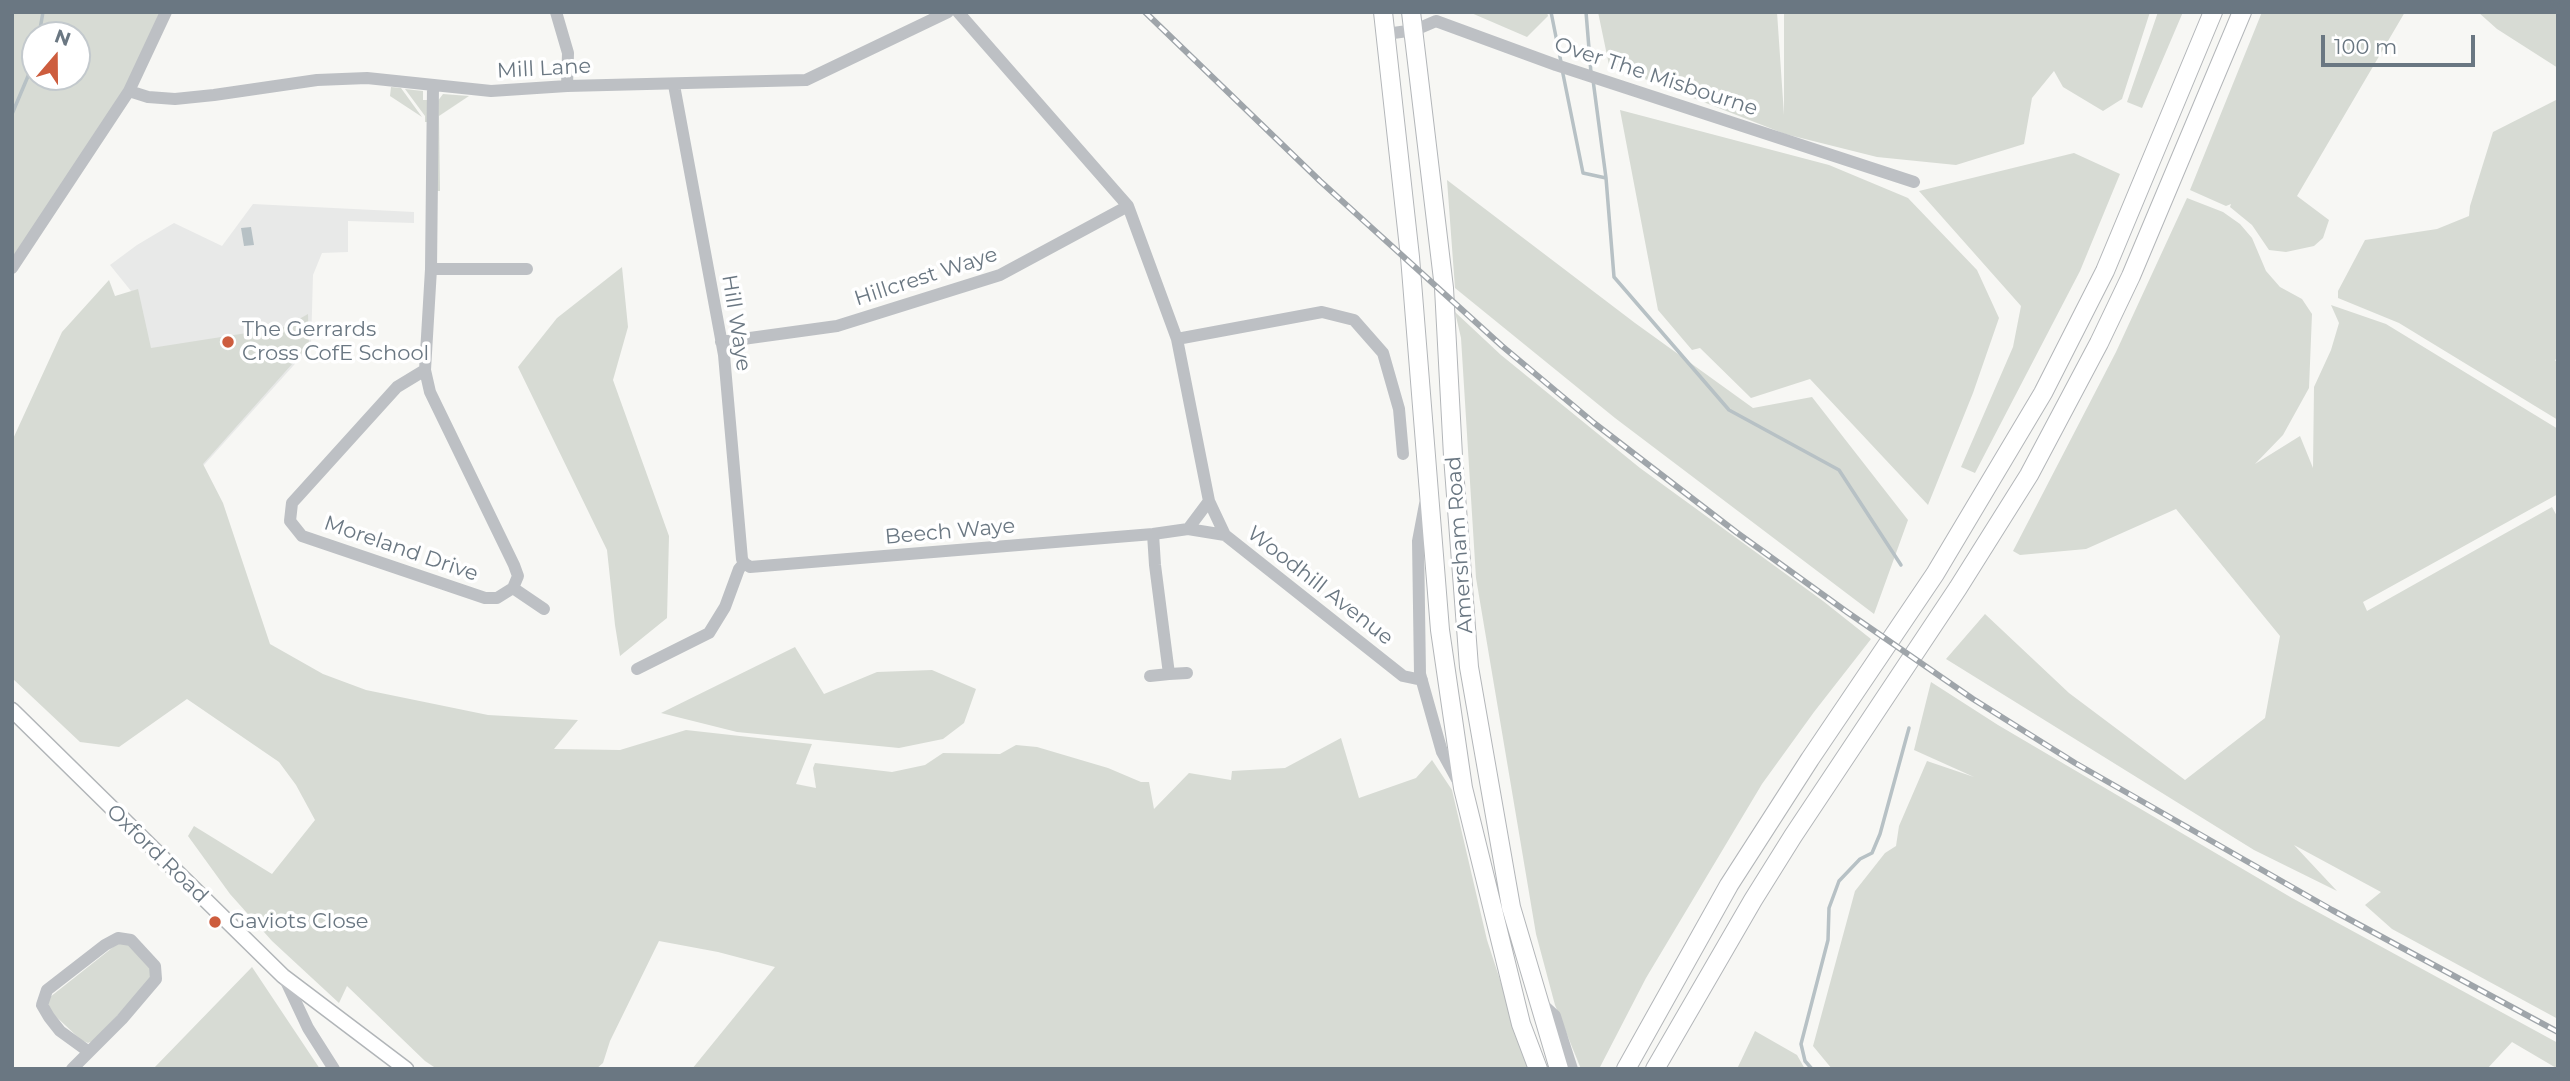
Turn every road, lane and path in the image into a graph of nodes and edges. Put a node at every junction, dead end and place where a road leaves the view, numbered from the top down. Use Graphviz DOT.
graph roads {
  1 [pos="166,12"];
  2 [pos="556,12"];
  3 [pos="948,12"];
  4 [pos="958,12"];
  5 [pos="1383,12"];
  6 [pos="1411,12"];
  7 [pos="2213,12"];
  8 [pos="2242,12"];
  9 [pos="1415,30"];
  10 [pos="1386,34"];
  11 [pos="674,85"];
  12 [pos="433,86"];
  13 [pos="567,86"];
  14 [pos="129,91"];
  15 [pos="1913,183"];
  16 [pos="1128,206"];
  17 [pos="12,268"];
  18 [pos="431,269"];
  19 [pos="527,269"];
  20 [pos="1177,339"];
  21 [pos="721,342"];
  22 [pos="425,370"];
  23 [pos="1403,454"];
  24 [pos="1429,478"];
  25 [pos="1209,501"];
  26 [pos="1188,529"];
  27 [pos="1153,534"];
  28 [pos="1225,535"];
  29 [pos="747,565"];
  30 [pos="513,588"];
  31 [pos="544,608"];
  32 [pos="637,669"];
  33 [pos="1186,673"];
  34 [pos="1169,674"];
  35 [pos="1150,676"];
  36 [pos="1422,680"];
  37 [pos="12,710"];
  38 [pos="1463,788"];
  39 [pos="284,976"];
  40 [pos="1538,1000"];
  41 [pos="89,1052"];
  42 [pos="72,1069"];
  43 [pos="334,1069"];
  44 [pos="406,1069"];
  45 [pos="1538,1069"];
  46 [pos="1559,1069"];
  47 [pos="1572,1069"];
  48 [pos="1626,1069"];
  49 [pos="1655,1069"];
  1 -- 14 [label="street"];
  2 -- 13 [label="street"];
  3 -- 11 [label="street, Mill Lane"];
  4 -- 16 [label="street, Woodhill Avenue"];
  5 -- 10 [label="highway"];
  6 -- 9 [label="highway, Amersham Road"];
  7 -- 48 [label="highway"];
  8 -- 49 [label="highway"];
  9 -- 10 [label="street, Over The Misbourne"];
  9 -- 15 [label="street, Over The Misbourne"];
  9 -- 40 [label="highway, Amersham Road"];
  10 -- 24 [label="highway"];
  11 -- 13 [label="street, Mill Lane"];
  11 -- 21 [label="street, Hill Waye"];
  12 -- 13 [label="street, Mill Lane"];
  12 -- 14 [label="street, Mill Lane"];
  12 -- 18 [label="street, Moreland Drive"];
  14 -- 17 [label="street"];
  16 -- 20 [label="street, Woodhill Avenue"];
  16 -- 21 [label="street, Hillcrest Waye"];
  18 -- 19 [label="street"];
  18 -- 22 [label="street, Moreland Drive"];
  20 -- 23 [label="street"];
  20 -- 25 [label="street, Woodhill Avenue"];
  21 -- 29 [label="street, Hill Waye"];
  22 -- 30 [label="street, Moreland Drive"];
  22 -- 30 [label="street, Moreland Drive"];
  24 -- 36 [label="street"];
  24 -- 38 [label="highway"];
  25 -- 26 [label="street"];
  25 -- 28 [label="street, Woodhill Avenue"];
  26 -- 27 [label="street, Beech Waye"];
  26 -- 28 [label="street, Beech Waye"];
  27 -- 29 [label="street, Beech Waye"];
  27 -- 34 [label="street"];
  28 -- 36 [label="street, Woodhill Avenue"];
  29 -- 32 [label="street"];
  30 -- 31 [label="street"];
  33 -- 34 [label="street"];
  34 -- 35 [label="street"];
  36 -- 38 [label="street"];
  37 -- 39 [label="main road, Oxford Road"];
  38 -- 45 [label="highway"];
  39 -- 43 [label="street"];
  39 -- 44 [label="main road, Oxford Road"];
  40 -- 46 [label="highway, Amersham Road"];
  40 -- 47 [label="street"];
  41 -- 41 [label="street"];
  41 -- 42 [label="street"];
}
